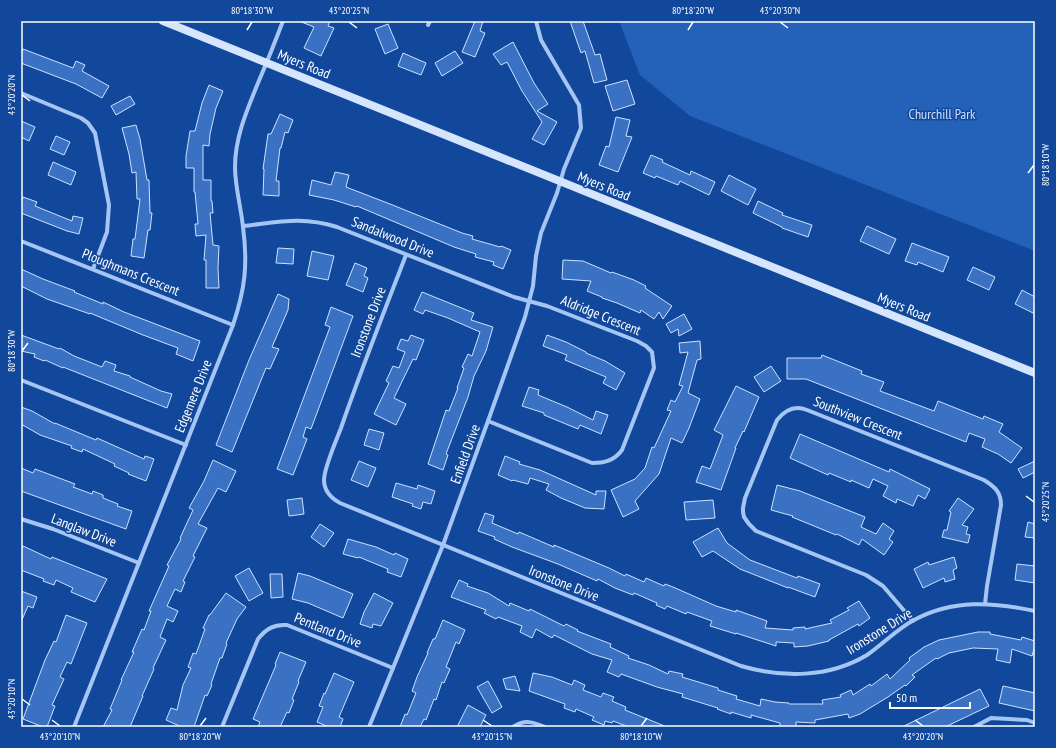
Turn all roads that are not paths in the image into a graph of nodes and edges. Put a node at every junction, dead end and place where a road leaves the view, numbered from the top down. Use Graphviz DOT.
graph roads {
  1 [pos="163,21"];
  2 [pos="283,21"];
  3 [pos="536,21"];
  4 [pos="266,63"];
  5 [pos="21,93"];
  6 [pos="560,182"];
  7 [pos="243,226"];
  8 [pos="21,241"];
  9 [pos="406,254"];
  10 [pos="93,269"];
  11 [pos="529,301"];
  12 [pos="234,325"];
  13 [pos="1035,373"];
  14 [pos="21,380"];
  15 [pos="488,421"];
  16 [pos="186,445"];
  17 [pos="21,519"];
  18 [pos="443,545"];
  19 [pos="139,563"];
  20 [pos="985,604"];
  21 [pos="1035,611"];
  22 [pos="913,621"];
  23 [pos="393,668"];
  24 [pos="1035,723"];
  25 [pos="74,727"];
  26 [pos="222,727"];
  27 [pos="369,727"];
  28 [pos="513,727"];
  29 [pos="545,727"];
  30 [pos="974,727"];
  1 -- 4 [label="main road, Myers Road"];
  2 -- 4 [label="street, Edgemere Drive"];
  3 -- 6 [label="street, Enfield Drive"];
  4 -- 6 [label="main road, Myers Road"];
  4 -- 7 [label="street, Edgemere Drive"];
  5 -- 10 [label="street"];
  6 -- 11 [label="street, Enfield Drive"];
  6 -- 13 [label="main road, Myers Road"];
  7 -- 9 [label="street, Sandalwood Drive"];
  7 -- 12 [label="street, Edgemere Drive"];
  8 -- 10 [label="street, Ploughmans Crescent"];
  9 -- 11 [label="street, Sandalwood Drive"];
  9 -- 18 [label="street, Ironstone Drive"];
  10 -- 12 [label="street, Ploughmans Crescent"];
  11 -- 15 [label="street, Enfield Drive"];
  11 -- 15 [label="street, Aldridge Crescent"];
  12 -- 16 [label="street, Edgemere Drive"];
  14 -- 16 [label="street"];
  15 -- 18 [label="street, Enfield Drive"];
  16 -- 19 [label="street, Edgemere Drive"];
  17 -- 19 [label="street, Langlaw Drive"];
  18 -- 22 [label="street, Ironstone Drive"];
  18 -- 23 [label="street, Enfield Drive"];
  19 -- 25 [label="street, Edgemere Drive"];
  20 -- 21 [label="street, Ironstone Drive"];
  20 -- 22 [label="street, Ironstone Drive"];
  20 -- 22 [label="street, Southview Crescent"];
  23 -- 26 [label="street, Pentland Drive"];
  23 -- 27 [label="street, Enfield Drive"];
  24 -- 30 [label="street"];
  28 -- 29 [label="street"];
}
